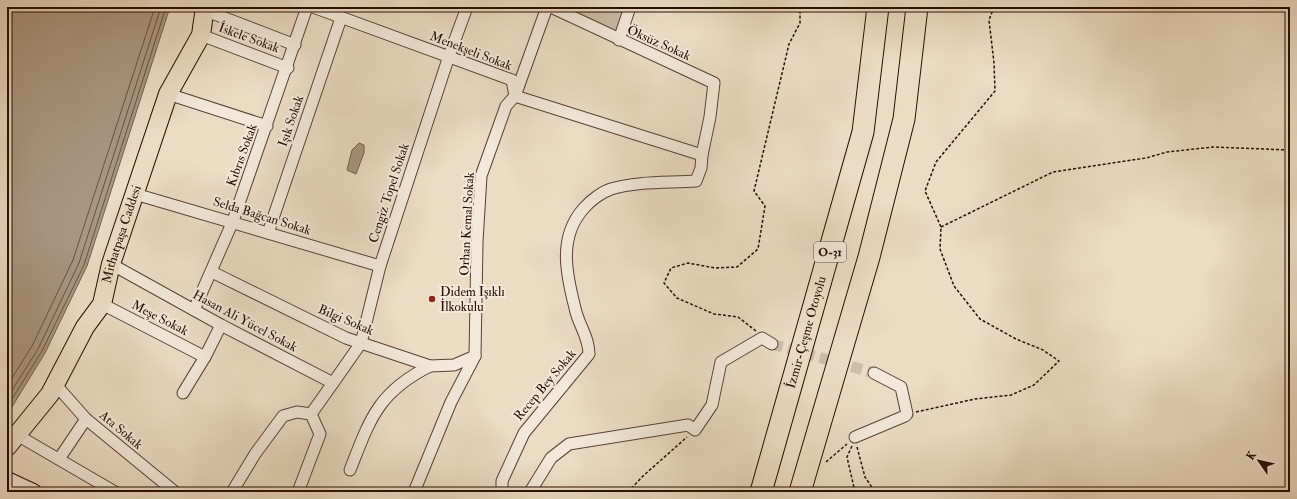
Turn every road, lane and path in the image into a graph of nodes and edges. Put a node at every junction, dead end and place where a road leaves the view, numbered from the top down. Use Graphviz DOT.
graph roads {
  1 [pos="307,7"];
  2 [pos="313,7"];
  3 [pos="467,7"];
  4 [pos="547,7"];
  5 [pos="551,7"];
  6 [pos="630,7"];
  7 [pos="800,7"];
  8 [pos="878,7"];
  9 [pos="917,7"];
  10 [pos="994,7"];
  11 [pos="204,8"];
  12 [pos="341,18"];
  13 [pos="201,36"];
  14 [pos="619,40"];
  15 [pos="295,45"];
  16 [pos="449,56"];
  17 [pos="288,68"];
  18 [pos="714,83"];
  19 [pos="168,94"];
  20 [pos="515,96"];
  21 [pos="267,126"];
  22 [pos="1290,150"];
  23 [pos="702,155"];
  24 [pos="135,194"];
  25 [pos="233,221"];
  26 [pos="941,227"];
  27 [pos="268,233"];
  28 [pos="111,264"];
  29 [pos="380,266"];
  30 [pos="212,272"];
  31 [pos="102,304"];
  32 [pos="194,310"];
  33 [pos="221,325"];
  34 [pos="767,341"];
  35 [pos="361,344"];
  36 [pos="475,356"];
  37 [pos="205,357"];
  38 [pos="430,366"];
  39 [pos="874,373"];
  40 [pos="333,383"];
  41 [pos="55,384"];
  42 [pos="183,393"];
  43 [pos="311,414"];
  44 [pos="907,414"];
  45 [pos="86,419"];
  46 [pos="695,430"];
  47 [pos="855,438"];
  48 [pos="12,441"];
  49 [pos="59,459"];
  50 [pos="807,469"];
  51 [pos="350,470"];
  52 [pos="7,480"];
  53 [pos="33,492"];
  54 [pos="115,492"];
  55 [pos="175,492"];
  56 [pos="232,492"];
  57 [pos="298,492"];
  58 [pos="414,492"];
  59 [pos="502,492"];
  60 [pos="530,492"];
  61 [pos="628,492"];
  62 [pos="761,492"];
  63 [pos="800,492"];
  64 [pos="854,492"];
  65 [pos="875,492"];
  1 -- 15 [label="street, Kıbrıs Sokak"];
  2 -- 12 [label="street, Menekşeli Sokak"];
  3 -- 16 [label="street, Cengiz Topel Sokak"];
  4 -- 20 [label="street, Orhan Kemal Sokak"];
  5 -- 14 [label="street, Öksüz Sokak"];
  6 -- 14 [label="street"];
  7 -- 34 [label="path"];
  8 -- 62 [label="highway, İzmir-Çeşme Otoyolu / O-31"];
  9 -- 50 [label="highway"];
  10 -- 26 [label="path"];
  11 -- 13 [label="main road, Mithatpaşa Caddesi"];
  11 -- 15 [label="street"];
  12 -- 16 [label="street, Menekşeli Sokak"];
  12 -- 27 [label="street, Işık Sokak"];
  13 -- 17 [label="street, İskele Sokak"];
  13 -- 19 [label="main road, Mithatpaşa Caddesi"];
  14 -- 18 [label="street, Öksüz Sokak"];
  15 -- 17 [label="street, Kıbrıs Sokak"];
  16 -- 20 [label="street, Menekşeli Sokak"];
  16 -- 29 [label="street, Cengiz Topel Sokak"];
  17 -- 21 [label="street, Kıbrıs Sokak"];
  18 -- 23 [label="street, Recep Bey Sokak"];
  19 -- 21 [label="street"];
  19 -- 24 [label="main road, Mithatpaşa Caddesi"];
  20 -- 23 [label="street"];
  20 -- 36 [label="street, Orhan Kemal Sokak"];
  21 -- 25 [label="street, Kıbrıs Sokak"];
  22 -- 26 [label="path"];
  23 -- 59 [label="street, Recep Bey Sokak"];
  24 -- 25 [label="street, Selda Bağcan Sokak"];
  24 -- 28 [label="main road, Mithatpaşa Caddesi"];
  25 -- 27 [label="street, Selda Bağcan Sokak"];
  25 -- 30 [label="street, Kıbrıs Sokak"];
  26 -- 44 [label="path"];
  27 -- 29 [label="street, Selda Bağcan Sokak"];
  28 -- 31 [label="main road, Mithatpaşa Caddesi"];
  28 -- 32 [label="street, Hasan Ali Yücel Sokak"];
  29 -- 35 [label="street, Cengiz Topel Sokak"];
  30 -- 32 [label="street, Kıbrıs Sokak"];
  30 -- 35 [label="street, Bilgi Sokak"];
  31 -- 37 [label="street, Meşe Sokak"];
  31 -- 41 [label="main road, Mithatpaşa Caddesi"];
  32 -- 33 [label="street, Hasan Ali Yücel Sokak"];
  33 -- 37 [label="street"];
  33 -- 40 [label="street, Hasan Ali Yücel Sokak"];
  34 -- 46 [label="street"];
  35 -- 38 [label="street, Bilgi Sokak"];
  35 -- 40 [label="street, Cengiz Topel Sokak"];
  36 -- 38 [label="street, Bilgi Sokak"];
  36 -- 58 [label="street, Orhan Kemal Sokak"];
  37 -- 42 [label="street"];
  38 -- 51 [label="street"];
  39 -- 44 [label="street"];
  40 -- 43 [label="street"];
  41 -- 45 [label="street, Ata Sokak"];
  41 -- 48 [label="main road, Mithatpaşa Caddesi"];
  43 -- 56 [label="street"];
  43 -- 57 [label="street"];
  44 -- 47 [label="street"];
  45 -- 49 [label="street"];
  45 -- 55 [label="street, Ata Sokak"];
  46 -- 60 [label="street"];
  46 -- 61 [label="path"];
  47 -- 50 [label="path"];
  47 -- 64 [label="path"];
  47 -- 65 [label="path"];
  48 -- 49 [label="street"];
  49 -- 54 [label="street"];
  50 -- 63 [label="highway"];
  52 -- 53 [label="street"];
}
